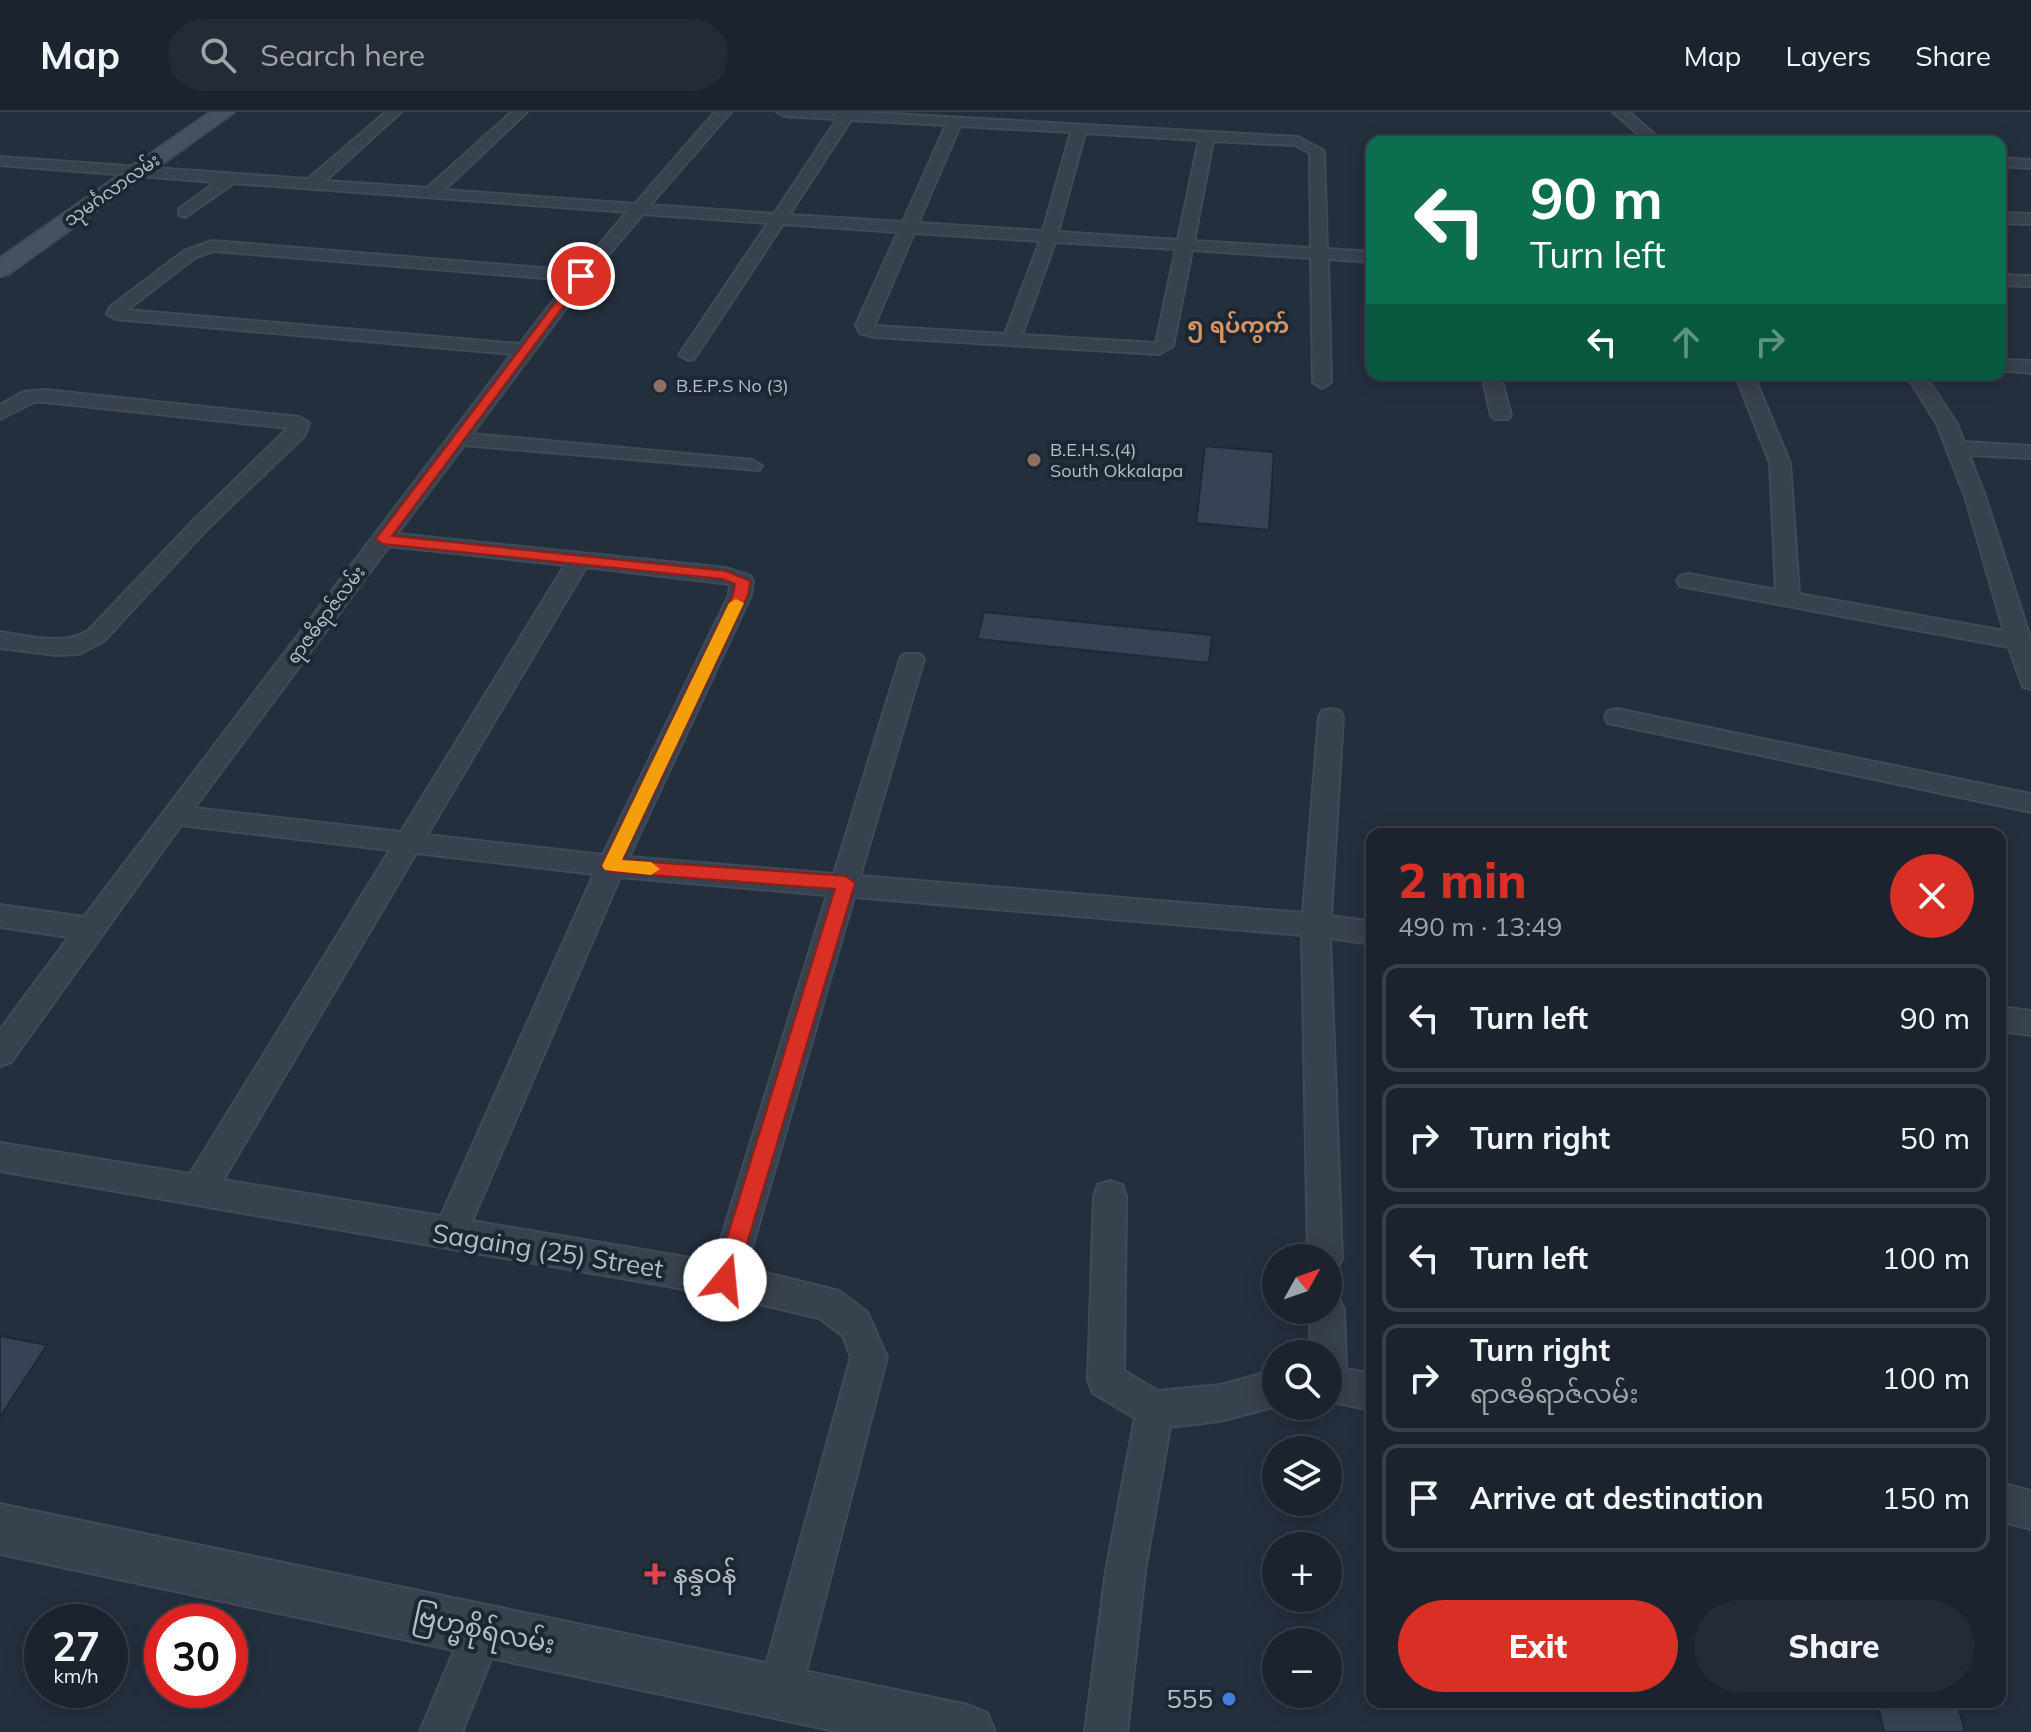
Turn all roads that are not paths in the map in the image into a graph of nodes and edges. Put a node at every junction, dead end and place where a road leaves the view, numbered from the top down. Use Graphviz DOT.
graph roads {
  1 [pos="224,112"];
  2 [pos="394,112"];
  3 [pos="520,112"];
  4 [pos="724,112"];
  5 [pos="784,112"];
  6 [pos="1620,112"];
  7 [pos="847,115"];
  8 [pos="919,116"];
  9 [pos="955,122"];
  10 [pos="1079,129"];
  11 [pos="1207,136"];
  12 [pos="1649,136"];
  13 [pos="0,161"];
  14 [pos="2006,162"];
  15 [pos="2031,164"];
  16 [pos="137,173"];
  17 [pos="228,180"];
  18 [pos="311,185"];
  19 [pos="431,193"];
  20 [pos="638,208"];
  21 [pos="185,212"];
  22 [pos="2006,218"];
  23 [pos="777,219"];
  24 [pos="2031,219"];
  25 [pos="906,227"];
  26 [pos="1049,237"];
  27 [pos="1186,246"];
  28 [pos="1319,255"];
  29 [pos="1366,257"];
  30 [pos="0,269"];
  31 [pos="581,276"];
  32 [pos="2006,280"];
  33 [pos="2031,281"];
  34 [pos="1012,339"];
  35 [pos="527,350"];
  36 [pos="688,355"];
  37 [pos="2006,365"];
  38 [pos="2031,367"];
  39 [pos="1492,380"];
  40 [pos="1746,380"];
  41 [pos="1919,380"];
  42 [pos="1322,382"];
  43 [pos="0,413"];
  44 [pos="1501,415"];
  45 [pos="460,439"];
  46 [pos="1957,448"];
  47 [pos="2031,452"];
  48 [pos="752,466"];
  49 [pos="383,539"];
  50 [pos="579,560"];
  51 [pos="1688,581"];
  52 [pos="1788,599"];
  53 [pos="0,640"];
  54 [pos="2019,641"];
  55 [pos="912,659"];
  56 [pos="2031,681"];
  57 [pos="1331,717"];
  58 [pos="1617,717"];
  59 [pos="2031,803"];
  60 [pos="174,815"];
  61 [pos="407,841"];
  62 [pos="611,866"];
  63 [pos="846,883"];
  64 [pos="0,916"];
  65 [pos="1316,925"];
  66 [pos="92,929"];
  67 [pos="1366,932"];
  68 [pos="2006,1020"];
  69 [pos="2031,1023"];
  70 [pos="0,1053"];
  71 [pos="0,1157"];
  72 [pos="198,1191"];
  73 [pos="1110,1196"];
  74 [pos="449,1235"];
  75 [pos="1325,1244"];
  76 [pos="725,1280"];
  77 [pos="1342,1386"];
  78 [pos="1366,1391"];
  79 [pos="1262,1392"];
  80 [pos="1155,1410"];
  81 [pos="2006,1504"];
  82 [pos="2031,1510"];
  83 [pos="0,1529"];
  84 [pos="483,1629"];
  85 [pos="780,1691"];
  86 [pos="441,1732"];
  87 [pos="968,1732"];
  88 [pos="1106,1732"];
  1 -- 16 [label="main road, သုမင်္ဂလာလမ်း"];
  2 -- 18 [label="street"];
  3 -- 19 [label="street"];
  4 -- 20 [label="street, ရာဇဓိရာဇ်လမ်း"];
  5 -- 7 [label="street"];
  6 -- 12 [label="street"];
  7 -- 8 [label="street"];
  7 -- 23 [label="street"];
  8 -- 9 [label="street"];
  9 -- 10 [label="street"];
  9 -- 25 [label="street"];
  10 -- 11 [label="street"];
  10 -- 26 [label="street"];
  11 -- 27 [label="street"];
  11 -- 28 [label="street"];
  13 -- 16 [label="street"];
  14 -- 15 [label="street"];
  16 -- 17 [label="street"];
  16 -- 30 [label="main road, သုမင်္ဂလာလမ်း"];
  17 -- 18 [label="street"];
  17 -- 21 [label="street"];
  18 -- 19 [label="street"];
  19 -- 20 [label="street"];
  20 -- 23 [label="street"];
  20 -- 31 [label="street, ရာဇဓိရာဇ်လမ်း"];
  22 -- 24 [label="street"];
  23 -- 25 [label="street"];
  23 -- 36 [label="street"];
  25 -- 26 [label="street"];
  25 -- 34 [label="street"];
  26 -- 27 [label="street"];
  26 -- 34 [label="street"];
  27 -- 28 [label="street"];
  27 -- 34 [label="street"];
  28 -- 29 [label="street"];
  28 -- 42 [label="street"];
  31 -- 35 [label="street, ရာဇဓိရာဇ်လမ်း"];
  31 -- 35 [label="street"];
  32 -- 33 [label="street"];
  35 -- 45 [label="street, ရာဇဓိရာဇ်လမ်း"];
  37 -- 38 [label="street"];
  39 -- 44 [label="street"];
  40 -- 52 [label="street"];
  41 -- 46 [label="street"];
  43 -- 53 [label="street"];
  45 -- 48 [label="street"];
  45 -- 49 [label="street, ရာဇဓိရာဇ်လမ်း"];
  46 -- 47 [label="street"];
  46 -- 54 [label="street"];
  49 -- 50 [label="street"];
  49 -- 60 [label="street, ရာဇဓိရာဇ်လမ်း"];
  50 -- 61 [label="street"];
  50 -- 62 [label="street"];
  51 -- 52 [label="street"];
  52 -- 54 [label="street"];
  54 -- 56 [label="street"];
  55 -- 63 [label="street"];
  57 -- 65 [label="street"];
  58 -- 59 [label="street"];
  60 -- 61 [label="street"];
  60 -- 66 [label="street, ရာဇဓိရာဇ်လမ်း"];
  61 -- 62 [label="street"];
  61 -- 72 [label="street"];
  62 -- 63 [label="street"];
  62 -- 74 [label="street"];
  63 -- 65 [label="street"];
  63 -- 76 [label="street"];
  64 -- 66 [label="street"];
  65 -- 67 [label="street"];
  65 -- 75 [label="street"];
  66 -- 70 [label="street, ရာဇဓိရာဇ်လမ်း"];
  68 -- 69 [label="street"];
  71 -- 72 [label="street, Sagaing (25) Street"];
  72 -- 74 [label="street, Sagaing (25) Street"];
  73 -- 80 [label="street"];
  74 -- 76 [label="street, Sagaing (25) Street"];
  76 -- 85 [label="street, Sagaing (25) Street"];
  77 -- 78 [label="street"];
  79 -- 80 [label="street"];
  80 -- 88 [label="street"];
  81 -- 82 [label="street"];
  83 -- 84 [label="street, ဗြဟ္မစိုရ်လမ်း"];
  84 -- 85 [label="street, ဗြဟ္မစိုရ်လမ်း"];
  84 -- 86 [label="street"];
  85 -- 87 [label="street, ဗြဟ္မစိုရ်လမ်း"];
}
